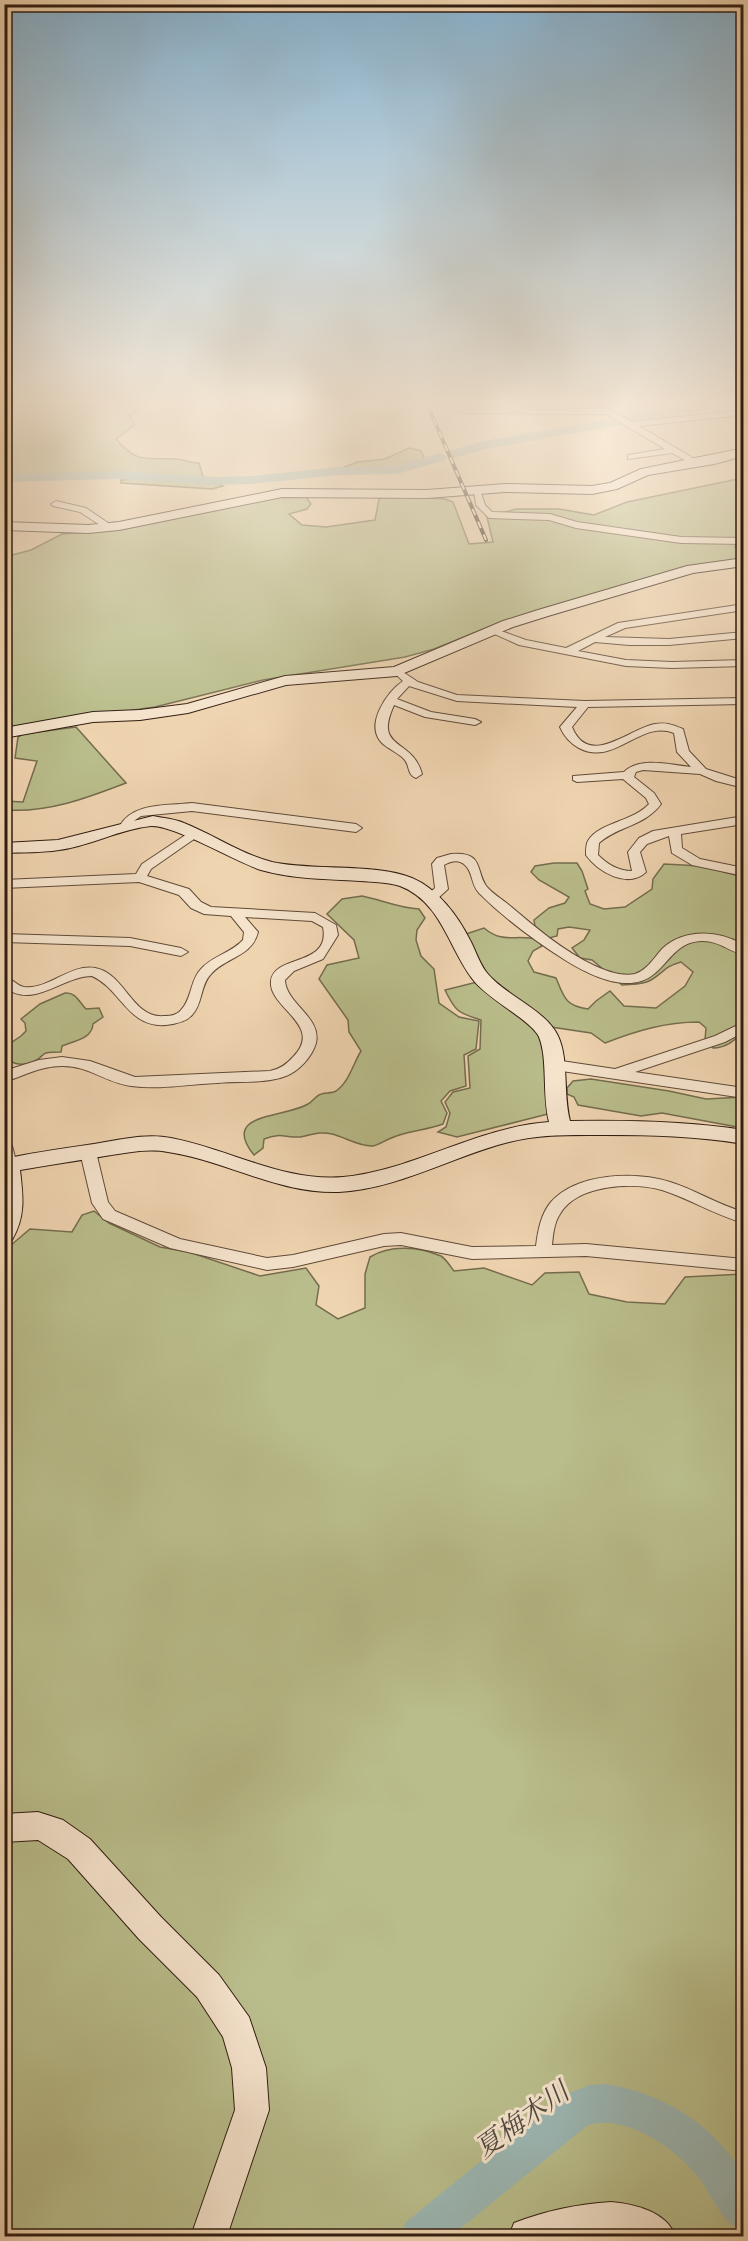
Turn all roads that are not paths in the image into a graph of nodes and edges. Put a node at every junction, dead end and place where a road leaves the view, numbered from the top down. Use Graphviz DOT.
graph roads {
  1 [pos="84,511"];
  2 [pos="196,511"];
  3 [pos="485,511"];
  4 [pos="4,526"];
  5 [pos="109,527"];
  6 [pos="744,541"];
  7 [pos="744,562"];
  8 [pos="744,607"];
  9 [pos="493,631"];
  10 [pos="744,635"];
  11 [pos="596,639"];
  12 [pos="569,651"];
  13 [pos="744,663"];
  14 [pos="397,671"];
  15 [pos="410,681"];
  16 [pos="391,700"];
  17 [pos="744,701"];
  18 [pos="585,704"];
  19 [pos="474,722"];
  20 [pos="4,733"];
  21 [pos="702,771"];
  22 [pos="416,774"];
  23 [pos="627,775"];
  24 [pos="578,778"];
  25 [pos="744,785"];
  26 [pos="744,820"];
  27 [pos="125,827"];
  28 [pos="356,828"];
  29 [pos="675,832"];
  30 [pos="193,834"];
  31 [pos="4,848"];
  32 [pos="744,872"];
  33 [pos="140,878"];
  34 [pos="4,884"];
  35 [pos="431,897"];
  36 [pos="236,914"];
  37 [pos="4,938"];
  38 [pos="744,951"];
  39 [pos="182,952"];
  40 [pos="4,980"];
  41 [pos="744,1026"];
  42 [pos="555,1065"];
  43 [pos="615,1074"];
  44 [pos="4,1077"];
  45 [pos="744,1093"];
  46 [pos="561,1128"];
  47 [pos="744,1137"];
  48 [pos="88,1152"];
  49 [pos="7,1155"];
  50 [pos="8,1209"];
  51 [pos="744,1218"];
  52 [pos="4,1234"];
  53 [pos="544,1250"];
  54 [pos="744,1265"];
  55 [pos="4,1828"];
  56 [pos="210,2236"];
  57 [pos="526,2236"];
  58 [pos="657,2236"];
  1 -- 5 [label="street"];
  2 -- 5 [label="street"];
  3 -- 6 [label="street"];
  4 -- 5 [label="street"];
  7 -- 9 [label="street"];
  8 -- 11 [label="street"];
  9 -- 12 [label="street"];
  9 -- 14 [label="street"];
  10 -- 11 [label="street"];
  11 -- 12 [label="street"];
  12 -- 13 [label="street"];
  14 -- 15 [label="street"];
  14 -- 20 [label="street"];
  15 -- 16 [label="street"];
  15 -- 18 [label="street"];
  16 -- 19 [label="street"];
  16 -- 22 [label="street"];
  17 -- 18 [label="street"];
  18 -- 21 [label="street"];
  21 -- 23 [label="street"];
  21 -- 25 [label="street"];
  23 -- 24 [label="street"];
  23 -- 29 [label="street"];
  26 -- 29 [label="street"];
  27 -- 28 [label="street"];
  27 -- 30 [label="street"];
  27 -- 31 [label="street"];
  29 -- 32 [label="street"];
  30 -- 33 [label="street"];
  30 -- 35 [label="street"];
  33 -- 34 [label="street"];
  33 -- 36 [label="street"];
  35 -- 38 [label="street"];
  35 -- 42 [label="street"];
  36 -- 40 [label="street"];
  36 -- 44 [label="street"];
  37 -- 39 [label="street"];
  41 -- 43 [label="street"];
  42 -- 43 [label="street"];
  42 -- 46 [label="street"];
  43 -- 45 [label="street"];
  46 -- 47 [label="street"];
  46 -- 48 [label="street"];
  48 -- 49 [label="street"];
  48 -- 53 [label="street"];
  49 -- 50 [label="street"];
  50 -- 52 [label="street"];
  51 -- 53 [label="street"];
  53 -- 54 [label="street"];
  55 -- 56 [label="street"];
  57 -- 58 [label="street"];
}
